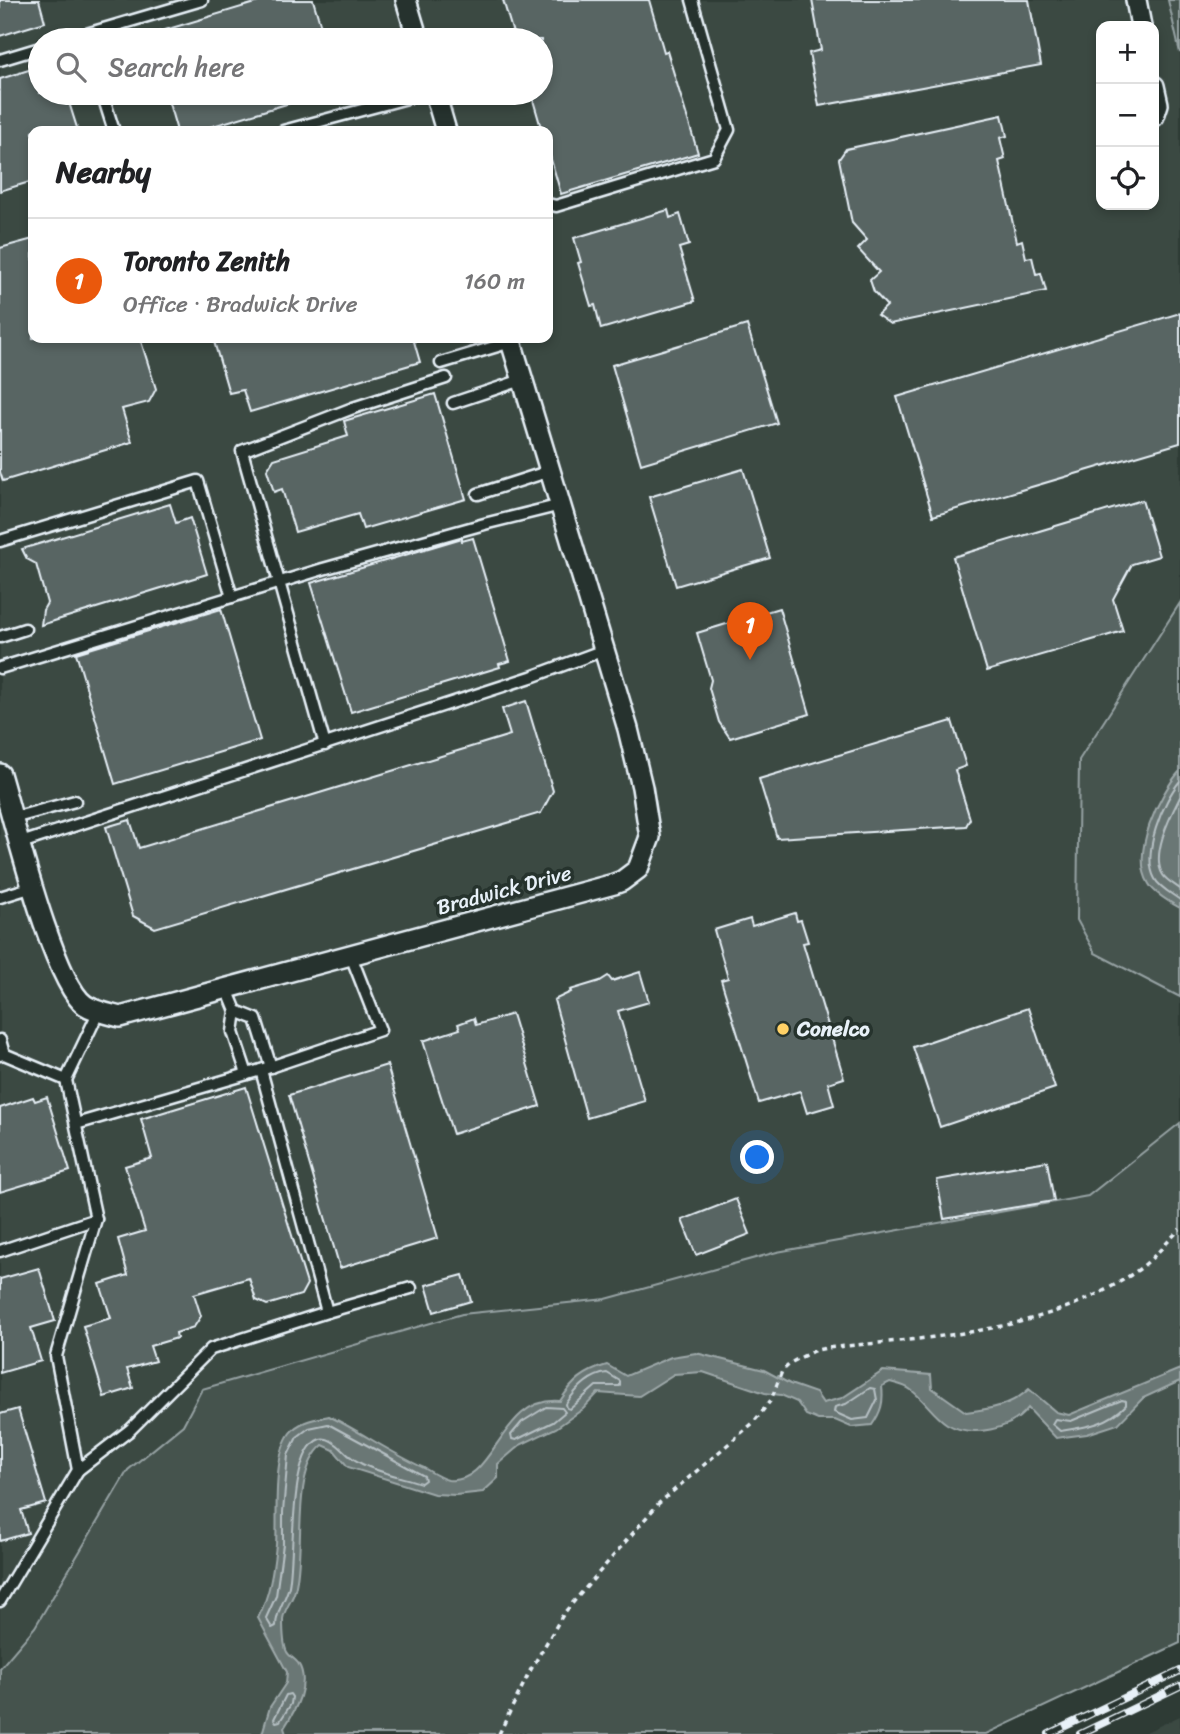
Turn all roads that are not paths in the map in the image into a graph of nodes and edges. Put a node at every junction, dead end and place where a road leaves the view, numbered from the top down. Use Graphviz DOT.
graph roads {
  1 [pos="202,0"];
  2 [pos="406,0"];
  3 [pos="692,0"];
  4 [pos="1136,0"];
  5 [pos="1140,21"];
  6 [pos="114,28"];
  7 [pos="414,28"];
  8 [pos="28,52"];
  9 [pos="0,60"];
  10 [pos="106,105"];
  11 [pos="381,105"];
  12 [pos="438,105"];
  13 [pos="112,126"];
  14 [pos="302,126"];
  15 [pos="445,126"];
  16 [pos="553,205"];
  17 [pos="501,343"];
  18 [pos="511,343"];
  19 [pos="441,363"];
  20 [pos="446,378"];
  21 [pos="522,380"];
  22 [pos="453,403"];
  23 [pos="550,471"];
  24 [pos="478,494"];
  25 [pos="561,505"];
  26 [pos="0,541"];
  27 [pos="279,582"];
  28 [pos="232,597"];
  29 [pos="25,629"];
  30 [pos="0,637"];
  31 [pos="604,650"];
  32 [pos="0,668"];
  33 [pos="325,745"];
  34 [pos="0,774"];
  35 [pos="75,801"];
  36 [pos="13,818"];
  37 [pos="21,844"];
  38 [pos="33,887"];
  39 [pos="0,897"];
  40 [pos="351,956"];
  41 [pos="227,989"];
  42 [pos="99,1010"];
  43 [pos="236,1011"];
  44 [pos="0,1040"];
  45 [pos="2,1054"];
  46 [pos="266,1068"];
  47 [pos="247,1074"];
  48 [pos="66,1080"];
  49 [pos="76,1124"];
  50 [pos="96,1219"];
  51 [pos="0,1251"];
  52 [pos="411,1288"];
  53 [pos="327,1312"];
  54 [pos="78,1470"];
  55 [pos="0,1601"];
  1 -- 6 [label="lane"];
  2 -- 7 [label="street"];
  3 -- 16 [label="lane"];
  4 -- 5 [label="street"];
  8 -- 9 [label="lane"];
  10 -- 13 [label="lane"];
  11 -- 14 [label="lane"];
  12 -- 15 [label="street"];
  17 -- 19 [label="lane"];
  18 -- 21 [label="street, Bradwick Drive"];
  20 -- 27 [label="lane"];
  21 -- 22 [label="lane"];
  21 -- 23 [label="street, Bradwick Drive"];
  23 -- 24 [label="lane"];
  23 -- 25 [label="street, Bradwick Drive"];
  25 -- 27 [label="lane"];
  25 -- 31 [label="street, Bradwick Drive"];
  26 -- 28 [label="lane"];
  27 -- 28 [label="lane"];
  27 -- 33 [label="lane"];
  28 -- 32 [label="lane"];
  29 -- 30 [label="lane"];
  31 -- 33 [label="lane"];
  31 -- 40 [label="street, Bradwick Drive"];
  33 -- 37 [label="lane"];
  34 -- 36 [label="street"];
  35 -- 36 [label="lane"];
  36 -- 37 [label="street"];
  37 -- 38 [label="street"];
  38 -- 39 [label="lane"];
  38 -- 42 [label="street"];
  40 -- 41 [label="street, Bradwick Drive"];
  40 -- 46 [label="lane"];
  41 -- 42 [label="street, Bradwick Drive"];
  41 -- 43 [label="lane"];
  42 -- 48 [label="lane"];
  43 -- 46 [label="lane"];
  43 -- 47 [label="lane"];
  44 -- 45 [label="lane"];
  45 -- 48 [label="lane"];
  46 -- 47 [label="lane"];
  46 -- 53 [label="lane"];
  47 -- 49 [label="lane"];
  48 -- 49 [label="lane"];
  49 -- 50 [label="lane"];
  50 -- 51 [label="lane"];
  50 -- 54 [label="lane"];
  52 -- 53 [label="lane"];
  53 -- 54 [label="lane"];
  54 -- 55 [label="lane"];
}
